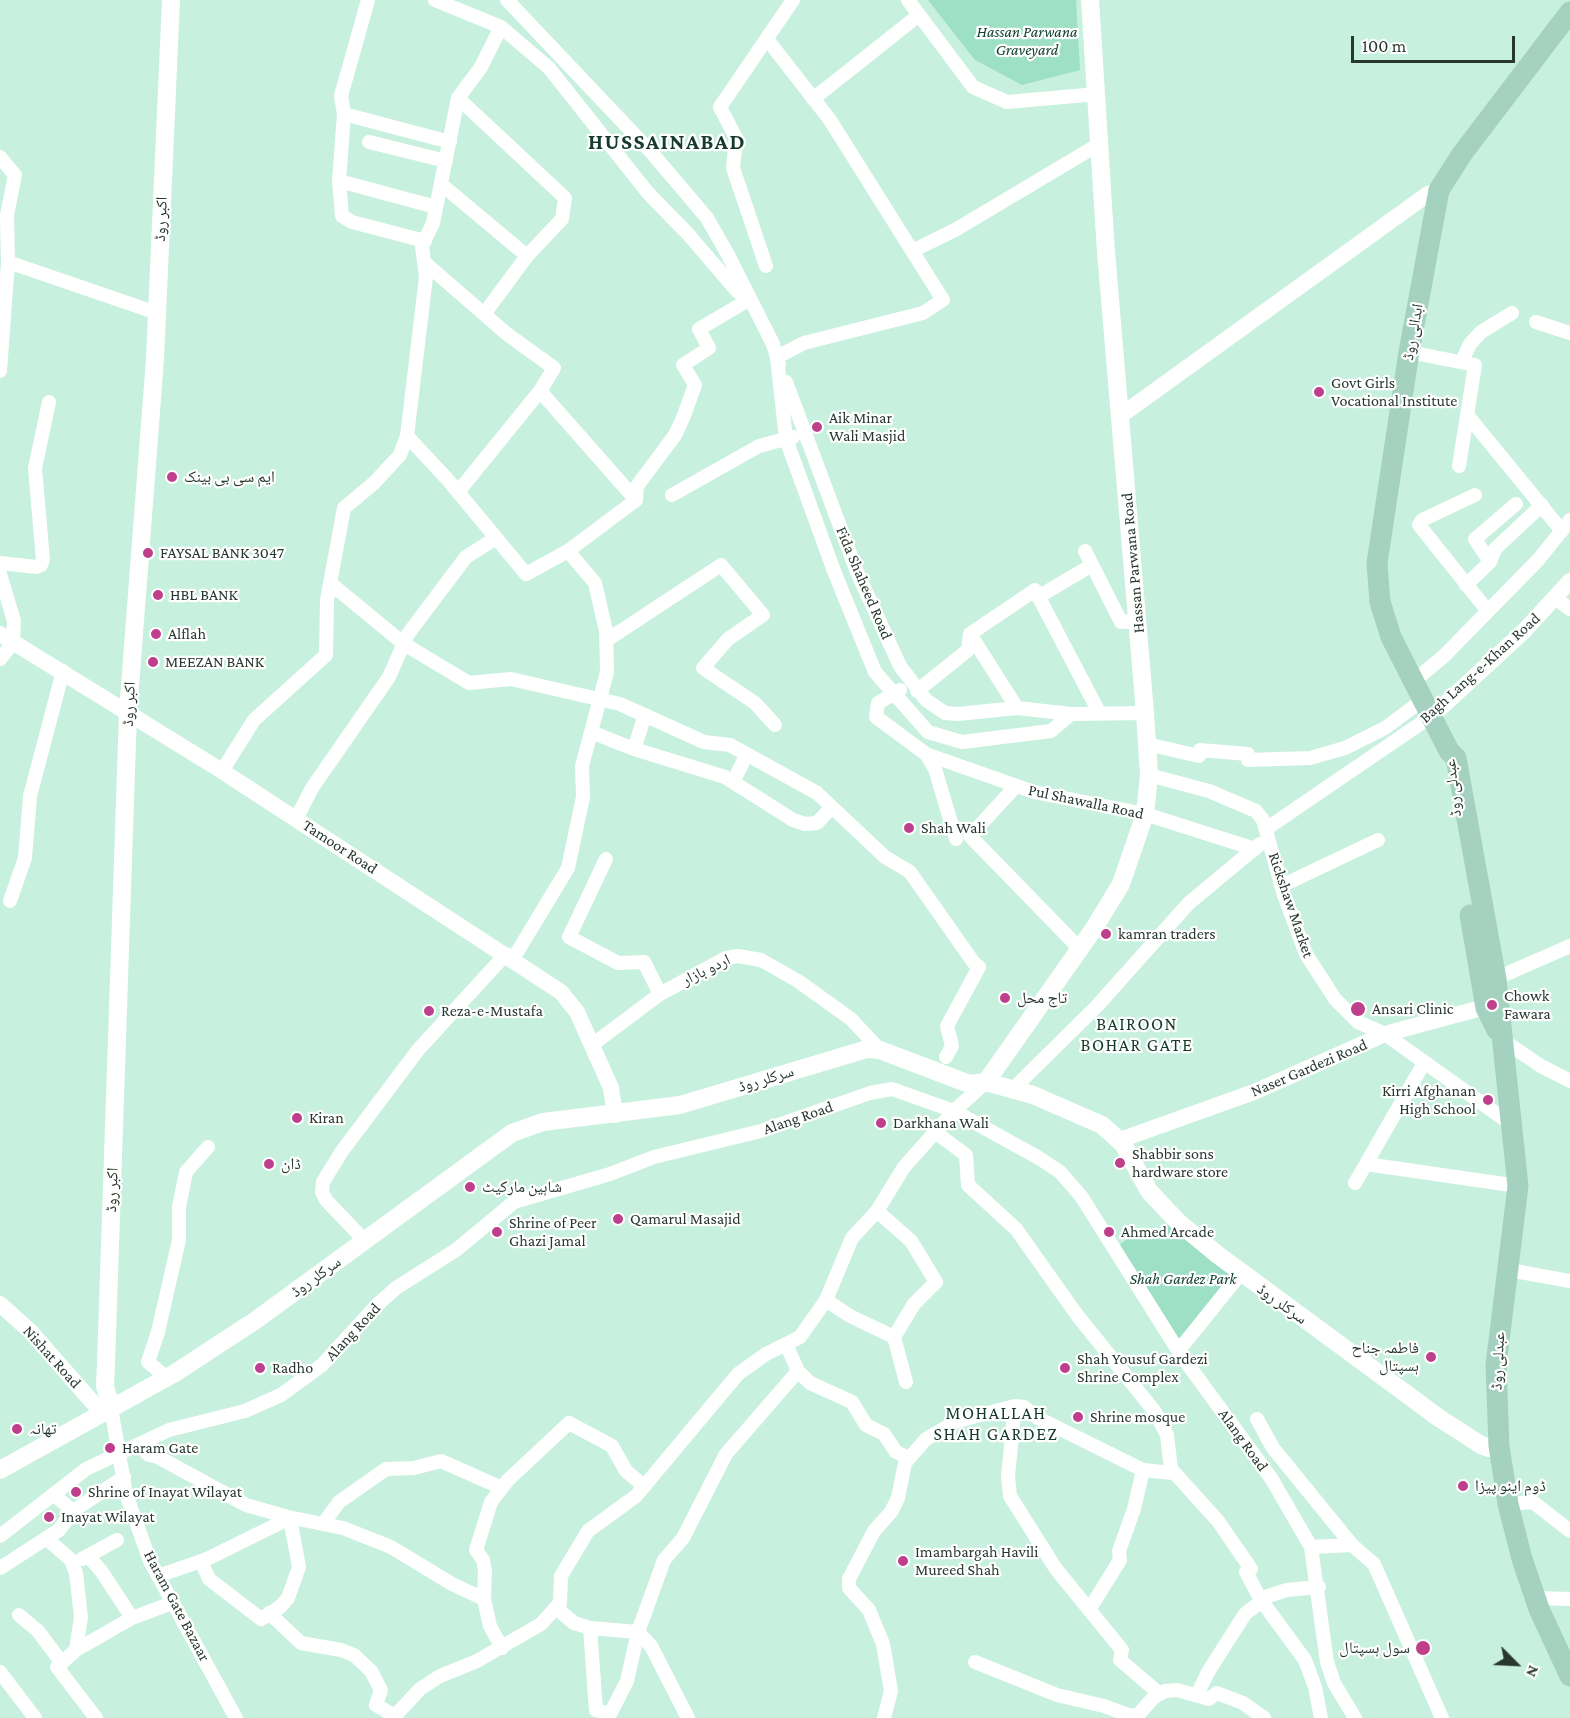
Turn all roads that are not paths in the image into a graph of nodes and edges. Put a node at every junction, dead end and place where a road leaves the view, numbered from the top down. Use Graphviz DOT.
graph roads {
  1 [pos="171,0"];
  2 [pos="368,0"];
  3 [pos="435,0"];
  4 [pos="507,0"];
  5 [pos="793,0"];
  6 [pos="908,0"];
  7 [pos="1090,0"];
  8 [pos="1570,12"];
  9 [pos="919,15"];
  10 [pos="501,27"];
  11 [pos="767,39"];
  12 [pos="1097,94"];
  13 [pos="458,98"];
  14 [pos="813,99"];
  15 [pos="344,114"];
  16 [pos="369,142"];
  17 [pos="450,142"];
  18 [pos="1101,143"];
  19 [pos="0,157"];
  20 [pos="446,161"];
  21 [pos="339,181"];
  22 [pos="441,184"];
  23 [pos="1439,190"];
  24 [pos="436,207"];
  25 [pos="425,241"];
  26 [pos="912,251"];
  27 [pos="527,256"];
  28 [pos="8,262"];
  29 [pos="424,262"];
  30 [pos="766,266"];
  31 [pos="750,299"];
  32 [pos="157,313"];
  33 [pos="1512,313"];
  34 [pos="484,314"];
  35 [pos="1536,322"];
  36 [pos="1570,333"];
  37 [pos="1409,352"];
  38 [pos="777,357"];
  39 [pos="1462,361"];
  40 [pos="0,371"];
  41 [pos="540,391"];
  42 [pos="49,402"];
  43 [pos="1120,416"];
  44 [pos="1468,416"];
  45 [pos="804,434"];
  46 [pos="407,436"];
  47 [pos="786,439"];
  48 [pos="1459,466"];
  49 [pos="458,492"];
  50 [pos="672,495"];
  51 [pos="1475,495"];
  52 [pos="636,500"];
  53 [pos="1516,504"];
  54 [pos="1542,505"];
  55 [pos="1566,525"];
  56 [pos="496,538"];
  57 [pos="1085,551"];
  58 [pos="568,552"];
  59 [pos="1490,562"];
  60 [pos="0,563"];
  61 [pos="1092,565"];
  62 [pos="0,574"];
  63 [pos="1570,581"];
  64 [pos="330,583"];
  65 [pos="1466,585"];
  66 [pos="1038,597"];
  67 [pos="1554,598"];
  68 [pos="1570,609"];
  69 [pos="1487,610"];
  70 [pos="1138,621"];
  71 [pos="970,634"];
  72 [pos="6,638"];
  73 [pos="607,640"];
  74 [pos="404,644"];
  75 [pos="0,659"];
  76 [pos="63,671"];
  77 [pos="915,687"];
  78 [pos="894,694"];
  79 [pos="1424,698"];
  80 [pos="599,700"];
  81 [pos="1017,708"];
  82 [pos="128,712"];
  83 [pos="1145,713"];
  84 [pos="1071,714"];
  85 [pos="1100,714"];
  86 [pos="645,715"];
  87 [pos="775,725"];
  88 [pos="591,732"];
  89 [pos="1147,744"];
  90 [pos="634,748"];
  91 [pos="1449,751"];
  92 [pos="747,754"];
  93 [pos="926,754"];
  94 [pos="222,771"];
  95 [pos="1149,775"];
  96 [pos="732,782"];
  97 [pos="1016,786"];
  98 [pos="832,807"];
  99 [pos="1145,814"];
  100 [pos="296,819"];
  101 [pos="1267,832"];
  102 [pos="956,839"];
  103 [pos="1378,840"];
  104 [pos="1255,849"];
  105 [pos="606,859"];
  106 [pos="1281,886"];
  107 [pos="10,901"];
  108 [pos="1570,946"];
  109 [pos="1080,949"];
  110 [pos="509,956"];
  111 [pos="1489,982"];
  112 [pos="660,994"];
  113 [pos="1492,1005"];
  114 [pos="1386,1035"];
  115 [pos="1501,1038"];
  116 [pos="592,1045"];
  117 [pos="879,1050"];
  118 [pos="946,1057"];
  119 [pos="1424,1063"];
  120 [pos="1570,1081"];
  121 [pos="986,1082"];
  122 [pos="1013,1089"];
  123 [pos="954,1111"];
  124 [pos="615,1115"];
  125 [pos="1511,1124"];
  126 [pos="935,1132"];
  127 [pos="1120,1140"];
  128 [pos="208,1147"];
  129 [pos="1366,1164"];
  130 [pos="1355,1183"];
  131 [pos="1518,1186"];
  132 [pos="877,1211"];
  133 [pos="365,1241"];
  134 [pos="1509,1270"];
  135 [pos="1241,1273"];
  136 [pos="1570,1281"];
  137 [pos="826,1300"];
  138 [pos="0,1304"];
  139 [pos="894,1337"];
  140 [pos="786,1344"];
  141 [pos="1179,1350"];
  142 [pos="798,1371"];
  143 [pos="167,1378"];
  144 [pos="906,1382"];
  145 [pos="1015,1406"];
  146 [pos="106,1411"];
  147 [pos="1257,1419"];
  148 [pos="139,1445"];
  149 [pos="1499,1446"];
  150 [pos="120,1455"];
  151 [pos="909,1458"];
  152 [pos="0,1470"];
  153 [pos="1143,1470"];
  154 [pos="1173,1473"];
  155 [pos="124,1477"];
  156 [pos="644,1486"];
  157 [pos="502,1488"];
  158 [pos="54,1495"];
  159 [pos="1508,1504"];
  160 [pos="73,1511"];
  161 [pos="290,1518"];
  162 [pos="323,1524"];
  163 [pos="1570,1531"];
  164 [pos="0,1536"];
  165 [pos="46,1538"];
  166 [pos="117,1540"];
  167 [pos="1352,1545"];
  168 [pos="1311,1546"];
  169 [pos="89,1557"];
  170 [pos="71,1560"];
  171 [pos="201,1562"];
  172 [pos="0,1568"];
  173 [pos="158,1576"];
  174 [pos="1319,1587"];
  175 [pos="1535,1598"];
  176 [pos="484,1599"];
  177 [pos="1570,1599"];
  178 [pos="1262,1600"];
  179 [pos="172,1603"];
  180 [pos="556,1608"];
  181 [pos="1089,1610"];
  182 [pos="269,1613"];
  183 [pos="19,1615"];
  184 [pos="132,1618"];
  185 [pos="590,1628"];
  186 [pos="638,1632"];
  187 [pos="502,1648"];
  188 [pos="76,1650"];
  189 [pos="975,1662"];
  190 [pos="62,1663"];
  191 [pos="0,1672"];
  192 [pos="1570,1676"];
  193 [pos="1160,1694"];
  194 [pos="1197,1695"];
  195 [pos="609,1716"];
  196 [pos="394,1717"];
  197 [pos="1131,1717"];
  198 [pos="35,1718"];
  199 [pos="96,1718"];
  200 [pos="236,1718"];
  201 [pos="688,1718"];
  202 [pos="884,1718"];
  203 [pos="1264,1718"];
  204 [pos="1321,1718"];
  205 [pos="1355,1718"];
  206 [pos="1442,1718"];
  1 -- 32 [label="main road, اکبر روڈ"];
  2 -- 15 [label="street"];
  3 -- 10 [label="street"];
  4 -- 31 [label="street, Fida Shaheed Road"];
  5 -- 11 [label="street"];
  6 -- 9 [label="street"];
  7 -- 12 [label="main road, Hassan Parwana Road"];
  8 -- 23 [label="main road, ابدالی روڈ"];
  9 -- 12 [label="street"];
  9 -- 14 [label="street"];
  10 -- 13 [label="street"];
  10 -- 31 [label="street"];
  11 -- 14 [label="street"];
  11 -- 30 [label="street"];
  12 -- 18 [label="main road, Hassan Parwana Road"];
  13 -- 17 [label="street"];
  13 -- 27 [label="street"];
  14 -- 26 [label="street"];
  15 -- 17 [label="street"];
  15 -- 21 [label="street"];
  16 -- 20 [label="street"];
  17 -- 20 [label="street"];
  18 -- 26 [label="street"];
  18 -- 43 [label="main road, Hassan Parwana Road"];
  19 -- 28 [label="street"];
  20 -- 22 [label="street"];
  21 -- 24 [label="street"];
  21 -- 25 [label="street"];
  22 -- 24 [label="street"];
  22 -- 27 [label="street"];
  23 -- 37 [label="main road, ابدالی روڈ"];
  23 -- 43 [label="street"];
  24 -- 25 [label="street"];
  25 -- 29 [label="street"];
  26 -- 38 [label="street"];
  27 -- 34 [label="street"];
  28 -- 32 [label="street"];
  28 -- 40 [label="street"];
  29 -- 34 [label="street"];
  29 -- 46 [label="street"];
  31 -- 38 [label="street, Fida Shaheed Road"];
  31 -- 52 [label="street"];
  32 -- 82 [label="main road, اکبر روڈ"];
  33 -- 39 [label="street"];
  34 -- 41 [label="street"];
  35 -- 36 [label="street"];
  37 -- 39 [label="street"];
  37 -- 79 [label="main road, ابدالی روڈ"];
  38 -- 45 [label="street, Fida Shaheed Road"];
  38 -- 47 [label="street"];
  39 -- 44 [label="street"];
  41 -- 49 [label="street"];
  41 -- 52 [label="street"];
  42 -- 60 [label="street"];
  43 -- 70 [label="main road, Hassan Parwana Road"];
  44 -- 48 [label="street"];
  44 -- 54 [label="street"];
  45 -- 47 [label="street"];
  45 -- 77 [label="street, Fida Shaheed Road"];
  46 -- 49 [label="street"];
  46 -- 64 [label="street"];
  47 -- 50 [label="street"];
  47 -- 78 [label="street"];
  49 -- 56 [label="street"];
  51 -- 65 [label="street"];
  52 -- 58 [label="street"];
  53 -- 59 [label="street"];
  54 -- 55 [label="street"];
  54 -- 59 [label="street"];
  55 -- 69 [label="street"];
  56 -- 58 [label="street"];
  56 -- 74 [label="street"];
  57 -- 61 [label="street"];
  58 -- 73 [label="street"];
  59 -- 65 [label="street"];
  61 -- 66 [label="street"];
  61 -- 70 [label="street"];
  62 -- 72 [label="street"];
  63 -- 67 [label="street, Bagh Lang-e-Khan Road"];
  64 -- 74 [label="street"];
  64 -- 94 [label="street"];
  65 -- 69 [label="street"];
  66 -- 71 [label="street"];
  66 -- 85 [label="street"];
  67 -- 68 [label="street"];
  67 -- 79 [label="street, Bagh Lang-e-Khan Road"];
  69 -- 79 [label="street"];
  70 -- 83 [label="main road, Hassan Parwana Road"];
  71 -- 77 [label="street, Pul Shawalla Road"];
  71 -- 81 [label="street"];
  72 -- 75 [label="street"];
  72 -- 76 [label="street, Tamoor Road"];
  73 -- 80 [label="street"];
  73 -- 87 [label="street"];
  74 -- 80 [label="street"];
  74 -- 100 [label="street"];
  76 -- 82 [label="street, Tamoor Road"];
  76 -- 107 [label="street"];
  77 -- 78 [label="street, Pul Shawalla Road"];
  77 -- 81 [label="street, Fida Shaheed Road"];
  78 -- 84 [label="street"];
  78 -- 93 [label="street, Pul Shawalla Road"];
  79 -- 89 [label="street"];
  79 -- 91 [label="main road, ابدالی روڈ"];
  79 -- 101 [label="street, Bagh Lang-e-Khan Road"];
  80 -- 86 [label="street"];
  80 -- 88 [label="street"];
  81 -- 84 [label="street, Fida Shaheed Road"];
  82 -- 94 [label="street, Tamoor Road"];
  82 -- 146 [label="main road, اکبر روڈ"];
  83 -- 85 [label="street, Fida Shaheed Road"];
  83 -- 89 [label="main road, Hassan Parwana Road"];
  84 -- 85 [label="street, Fida Shaheed Road"];
  86 -- 90 [label="street"];
  86 -- 92 [label="street"];
  88 -- 90 [label="street"];
  88 -- 110 [label="street"];
  89 -- 95 [label="main road, Hassan Parwana Road"];
  90 -- 96 [label="street"];
  91 -- 111 [label="main road, عبدلی روڈ"];
  92 -- 96 [label="street"];
  92 -- 98 [label="street"];
  93 -- 97 [label="street, Pul Shawalla Road"];
  93 -- 102 [label="street"];
  94 -- 100 [label="street, Tamoor Road"];
  95 -- 99 [label="main road, Hassan Parwana Road"];
  95 -- 101 [label="street, Rickshaw Market"];
  96 -- 98 [label="street"];
  97 -- 99 [label="street, Pul Shawalla Road"];
  97 -- 109 [label="street"];
  98 -- 118 [label="street"];
  99 -- 104 [label="street, Pul Shawalla Road"];
  99 -- 109 [label="main road, Hassan Parwana Road"];
  100 -- 110 [label="street, Tamoor Road"];
  101 -- 104 [label="street, Bagh Lang-e-Khan Road"];
  101 -- 106 [label="street, Rickshaw Market"];
  103 -- 106 [label="street"];
  104 -- 122 [label="street, Bagh Lang-e-Khan Road"];
  105 -- 112 [label="street"];
  106 -- 114 [label="street, Rickshaw Market"];
  108 -- 111 [label="street"];
  109 -- 121 [label="main road, Hassan Parwana Road"];
  110 -- 116 [label="street, Tamoor Road"];
  110 -- 133 [label="street"];
  111 -- 113 [label="main road, عبدلی روڈ"];
  112 -- 116 [label="street, اردو بازار"];
  112 -- 117 [label="street, اردو بازار"];
  113 -- 114 [label="street, Naser Gardezi Road"];
  113 -- 115 [label="main road, عبدلی روڈ"];
  114 -- 119 [label="street, Rickshaw Market"];
  114 -- 127 [label="street, Naser Gardezi Road"];
  115 -- 120 [label="street"];
  115 -- 125 [label="main road, عبدلی روڈ"];
  116 -- 124 [label="street, Tamoor Road"];
  117 -- 121 [label="main road, سرکلر روڈ"];
  117 -- 124 [label="main road, سرکلر روڈ"];
  119 -- 125 [label="street, Rickshaw Market"];
  119 -- 129 [label="street"];
  121 -- 122 [label="main road, سرکلر روڈ"];
  121 -- 123 [label="street"];
  122 -- 127 [label="main road, سرکلر روڈ"];
  123 -- 126 [label="street"];
  123 -- 141 [label="street, Alang Road"];
  123 -- 148 [label="street, Alang Road"];
  124 -- 133 [label="main road, سرکلر روڈ"];
  125 -- 131 [label="main road, عبدلی روڈ"];
  126 -- 132 [label="street"];
  126 -- 154 [label="street"];
  127 -- 135 [label="main road, سرکلر روڈ"];
  128 -- 143 [label="street"];
  129 -- 130 [label="street"];
  129 -- 131 [label="street"];
  131 -- 134 [label="main road, عبدلی روڈ"];
  132 -- 137 [label="street"];
  132 -- 139 [label="street"];
  133 -- 143 [label="main road, سرکلر روڈ"];
  134 -- 136 [label="street"];
  134 -- 149 [label="main road, عبدلی روڈ"];
  135 -- 141 [label="street"];
  135 -- 149 [label="main road, سرکلر روڈ"];
  137 -- 139 [label="street"];
  137 -- 140 [label="street"];
  138 -- 146 [label="street, Nishat Road"];
  139 -- 144 [label="street"];
  140 -- 142 [label="street"];
  140 -- 156 [label="street"];
  141 -- 168 [label="street, Alang Road"];
  142 -- 151 [label="street"];
  142 -- 186 [label="street"];
  143 -- 146 [label="main road, سرکلر روڈ"];
  145 -- 151 [label="street"];
  145 -- 153 [label="street"];
  145 -- 181 [label="street"];
  146 -- 150 [label="street, Haram Gate Bazaar"];
  146 -- 152 [label="main road, سرکلر روڈ"];
  147 -- 167 [label="street"];
  148 -- 150 [label="street, Alang Road"];
  148 -- 161 [label="street"];
  149 -- 159 [label="main road, عبدلی روڈ"];
  150 -- 155 [label="street, Haram Gate Bazaar"];
  150 -- 158 [label="street, Alang Road"];
  151 -- 202 [label="street"];
  153 -- 154 [label="street"];
  153 -- 181 [label="street"];
  154 -- 178 [label="street"];
  155 -- 160 [label="street"];
  155 -- 173 [label="street, Haram Gate Bazaar"];
  156 -- 157 [label="street"];
  156 -- 180 [label="street"];
  157 -- 162 [label="street"];
  157 -- 176 [label="street"];
  158 -- 160 [label="street"];
  158 -- 164 [label="street, Alang Road"];
  159 -- 163 [label="street"];
  159 -- 175 [label="main road, عبدلی روڈ"];
  160 -- 165 [label="street"];
  161 -- 162 [label="street"];
  161 -- 171 [label="street"];
  161 -- 182 [label="street"];
  162 -- 176 [label="street"];
  165 -- 170 [label="street"];
  165 -- 172 [label="street"];
  166 -- 169 [label="street"];
  167 -- 168 [label="street"];
  167 -- 206 [label="street"];
  168 -- 174 [label="street, Alang Road"];
  169 -- 170 [label="street"];
  169 -- 184 [label="street"];
  170 -- 188 [label="street"];
  171 -- 173 [label="street"];
  171 -- 182 [label="street"];
  173 -- 179 [label="street, Haram Gate Bazaar"];
  174 -- 178 [label="street"];
  174 -- 205 [label="street, Alang Road"];
  175 -- 177 [label="street"];
  175 -- 192 [label="main road, عبدلی روڈ"];
  176 -- 187 [label="street"];
  178 -- 194 [label="street"];
  178 -- 204 [label="street"];
  179 -- 184 [label="street"];
  179 -- 200 [label="street, Haram Gate Bazaar"];
  180 -- 185 [label="street"];
  180 -- 187 [label="street"];
  181 -- 193 [label="street"];
  182 -- 196 [label="street"];
  183 -- 190 [label="street"];
  184 -- 188 [label="street"];
  185 -- 186 [label="street"];
  185 -- 195 [label="street"];
  186 -- 195 [label="street"];
  186 -- 201 [label="street"];
  187 -- 196 [label="street"];
  188 -- 190 [label="street"];
  189 -- 197 [label="street"];
  190 -- 199 [label="street"];
  191 -- 198 [label="street"];
  193 -- 194 [label="street"];
  193 -- 197 [label="street"];
  194 -- 203 [label="street"];
}
